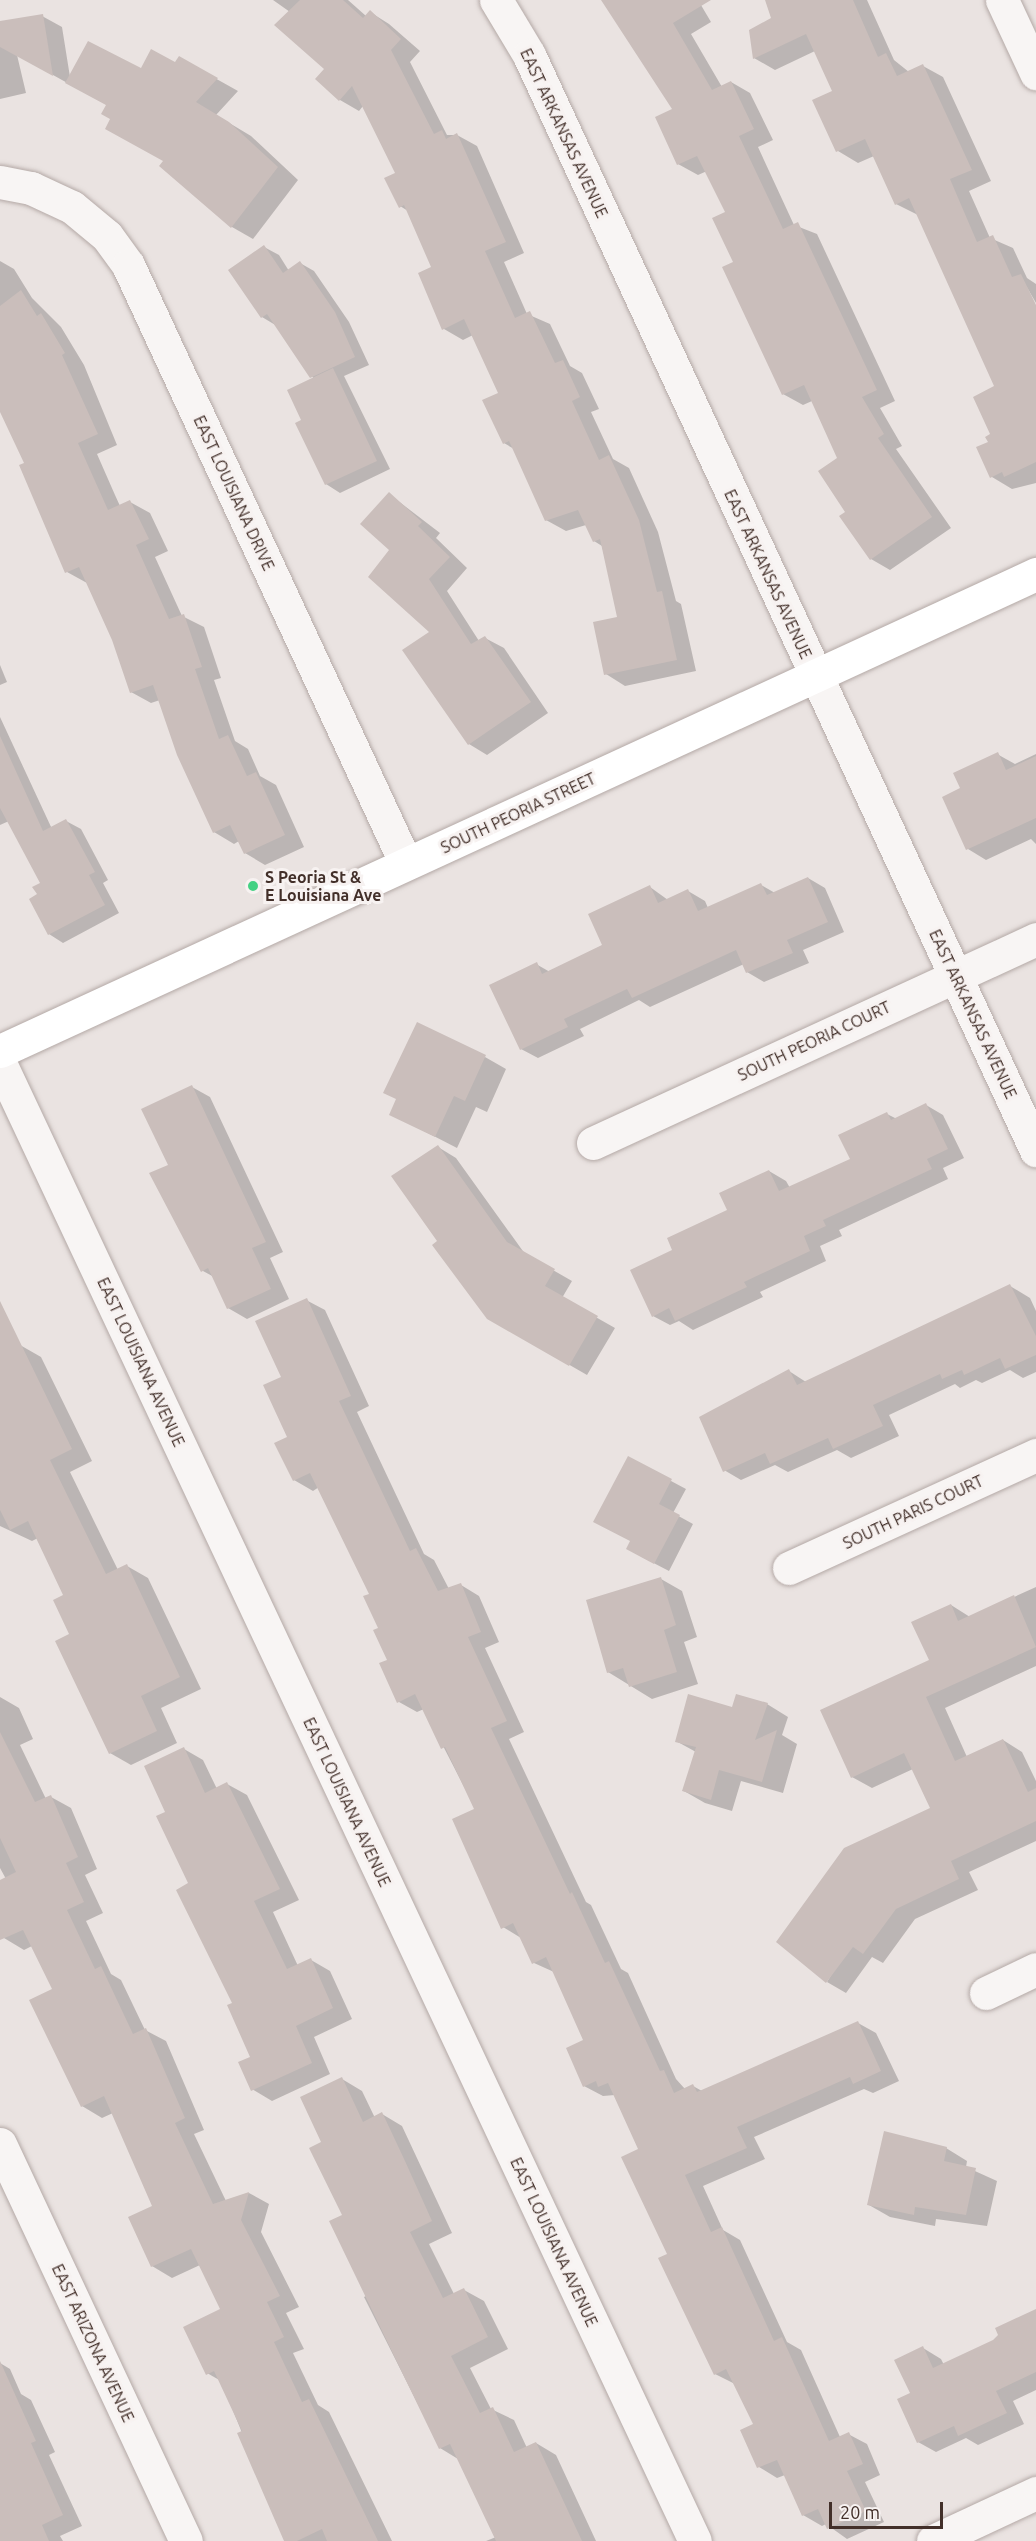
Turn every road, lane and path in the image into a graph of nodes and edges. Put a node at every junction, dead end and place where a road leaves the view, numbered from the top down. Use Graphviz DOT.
graph roads {
  1 [pos="496,0"];
  2 [pos="1002,0"];
  3 [pos="1036,73"];
  4 [pos="0,182"];
  5 [pos="1036,574"];
  6 [pos="815,676"];
  7 [pos="406,864"];
  8 [pos="1036,939"];
  9 [pos="956,976"];
  10 [pos="0,1051"];
  11 [pos="0,1063"];
  12 [pos="593,1143"];
  13 [pos="1036,1150"];
  14 [pos="1036,1455"];
  15 [pos="789,1568"];
  16 [pos="1036,1969"];
  17 [pos="986,1993"];
  18 [pos="0,2144"];
  19 [pos="1036,2493"];
  20 [pos="186,2541"];
  21 [pos="695,2541"];
  22 [pos="933,2541"];
  1 -- 6 [label="street, EAST ARKANSAS AVENUE"];
  2 -- 3 [label="street"];
  4 -- 7 [label="street, EAST LOUISIANA DRIVE"];
  5 -- 6 [label="main road, SOUTH PEORIA STREET"];
  6 -- 7 [label="main road, SOUTH PEORIA STREET"];
  6 -- 9 [label="street, EAST ARKANSAS AVENUE"];
  7 -- 10 [label="main road, SOUTH PEORIA STREET"];
  8 -- 9 [label="street, SOUTH PEORIA COURT"];
  9 -- 12 [label="street, SOUTH PEORIA COURT"];
  9 -- 13 [label="street, EAST ARKANSAS AVENUE"];
  11 -- 21 [label="street, EAST LOUISIANA AVENUE"];
  14 -- 15 [label="street, SOUTH PARIS COURT"];
  16 -- 17 [label="street"];
  18 -- 20 [label="street, EAST ARIZONA AVENUE"];
  19 -- 22 [label="street"];
}
